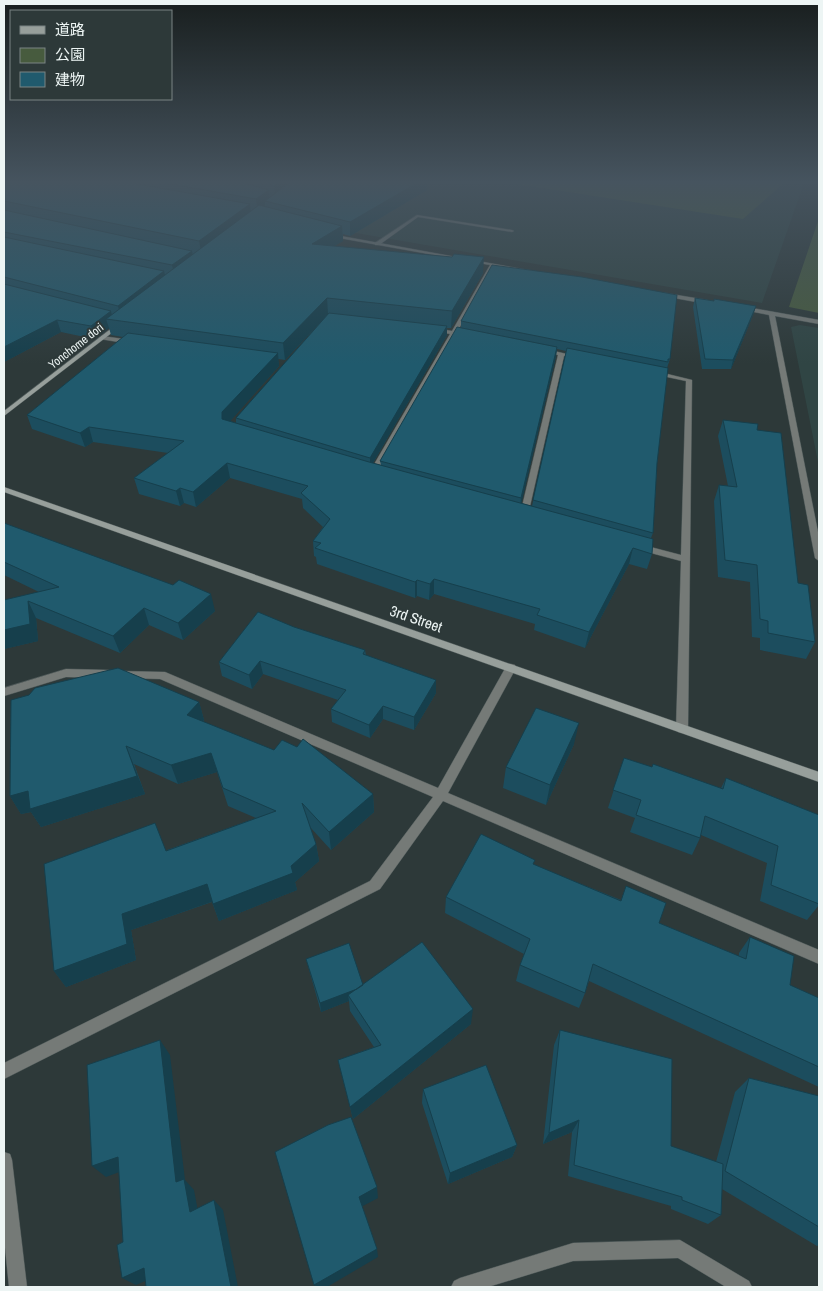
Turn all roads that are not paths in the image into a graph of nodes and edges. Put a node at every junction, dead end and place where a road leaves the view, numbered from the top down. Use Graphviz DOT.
graph roads {
  1 [pos="374,243"];
  2 [pos="378,244"];
  3 [pos="493,264"];
  4 [pos="541,273"];
  5 [pos="656,293"];
  6 [pos="714,304"];
  7 [pos="734,307"];
  8 [pos="772,314"];
  9 [pos="114,319"];
  10 [pos="819,322"];
  11 [pos="425,329"];
  12 [pos="454,332"];
  13 [pos="473,336"];
  14 [pos="102,338"];
  15 [pos="141,344"];
  16 [pos="532,348"];
  17 [pos="561,354"];
  18 [pos="589,360"];
  19 [pos="643,370"];
  20 [pos="4,414"];
  21 [pos="363,470"];
  22 [pos="373,473"];
  23 [pos="382,476"];
  24 [pos="4,489"];
  25 [pos="515,512"];
  26 [pos="524,515"];
  27 [pos="534,518"];
  28 [pos="628,544"];
  29 [pos="819,558"];
  30 [pos="684,559"];
  31 [pos="511,668"];
  32 [pos="4,692"];
  33 [pos="682,729"];
  34 [pos="819,777"];
  35 [pos="441,795"];
  36 [pos="819,957"];
  37 [pos="4,1071"];
  38 [pos="4,1160"];
  39 [pos="18,1287"];
  40 [pos="460,1287"];
  41 [pos="743,1287"];
  1 -- 2 [label="street"];
  2 -- 3 [label="street"];
  3 -- 4 [label="street"];
  3 -- 12 [label="street"];
  5 -- 6 [label="street"];
  7 -- 8 [label="street"];
  8 -- 10 [label="street"];
  8 -- 29 [label="street"];
  9 -- 14 [label="street, Yonchome dori"];
  11 -- 12 [label="street"];
  12 -- 13 [label="street"];
  12 -- 22 [label="street"];
  14 -- 15 [label="street"];
  14 -- 20 [label="street, Yonchome dori"];
  16 -- 17 [label="street"];
  17 -- 18 [label="street"];
  17 -- 26 [label="street"];
  19 -- 30 [label="street"];
  21 -- 22 [label="street"];
  22 -- 23 [label="street"];
  24 -- 31 [label="street, 3rd Street"];
  25 -- 26 [label="street"];
  26 -- 27 [label="street"];
  28 -- 30 [label="street"];
  30 -- 33 [label="street"];
  31 -- 33 [label="street, 3rd Street"];
  31 -- 35 [label="street"];
  32 -- 35 [label="street"];
  33 -- 34 [label="street, 3rd Street"];
  35 -- 36 [label="street"];
  35 -- 37 [label="street"];
  38 -- 39 [label="street"];
  40 -- 41 [label="street"];
}
